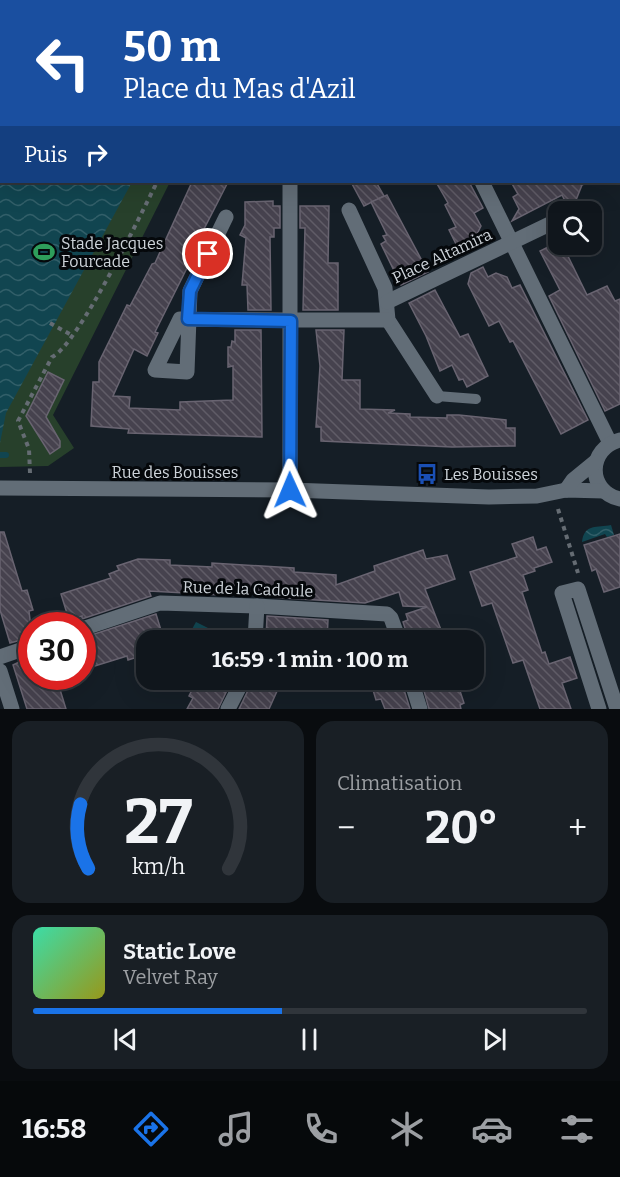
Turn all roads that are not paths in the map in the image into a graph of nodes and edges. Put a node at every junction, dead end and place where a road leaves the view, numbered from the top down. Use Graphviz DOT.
graph roads {
  1 [pos="290,183"];
  2 [pos="482,183"];
  3 [pos="348,210"];
  4 [pos="226,217"];
  5 [pos="548,225"];
  6 [pos="512,243"];
  7 [pos="387,302"];
  8 [pos="387,320"];
  9 [pos="291,321"];
  10 [pos="437,396"];
  11 [pos="476,399"];
  12 [pos="615,442"];
  13 [pos="595,462"];
  14 [pos="0,488"];
  15 [pos="290,490"];
  16 [pos="604,491"];
  17 [pos="560,492"];
  18 [pos="620,499"];
  19 [pos="257,606"];
  20 [pos="96,624"];
  21 [pos="256,630"];
  22 [pos="396,630"];
  23 [pos="18,651"];
  24 [pos="0,657"];
  25 [pos="0,671"];
  26 [pos="238,690"];
  27 [pos="414,690"];
  28 [pos="12,709"];
  29 [pos="228,709"];
  30 [pos="420,709"];
  31 [pos="598,709"];
  32 [pos="617,709"];
  1 -- 9 [label="street"];
  2 -- 6 [label="street"];
  3 -- 7 [label="street, Place Altamira"];
  4 -- 9 [label="street"];
  5 -- 6 [label="street, Place Altamira"];
  6 -- 7 [label="street, Place Altamira"];
  6 -- 12 [label="street"];
  7 -- 8 [label="street, Place Altamira"];
  8 -- 9 [label="street"];
  8 -- 10 [label="street"];
  9 -- 15 [label="street"];
  10 -- 11 [label="lane"];
  12 -- 13 [label="street"];
  13 -- 16 [label="street"];
  13 -- 17 [label="street"];
  14 -- 15 [label="street, Rue des Bouisses"];
  15 -- 17 [label="street, Rue des Bouisses"];
  16 -- 17 [label="street, Rue des Bouisses"];
  16 -- 18 [label="street"];
  19 -- 20 [label="street, Rue de la Cadoule"];
  19 -- 21 [label="street"];
  19 -- 22 [label="street, Rue de la Cadoule"];
  23 -- 24 [label="street"];
  25 -- 28 [label="street"];
  26 -- 29 [label="street"];
  27 -- 30 [label="street"];
  31 -- 32 [label="street"];
}
